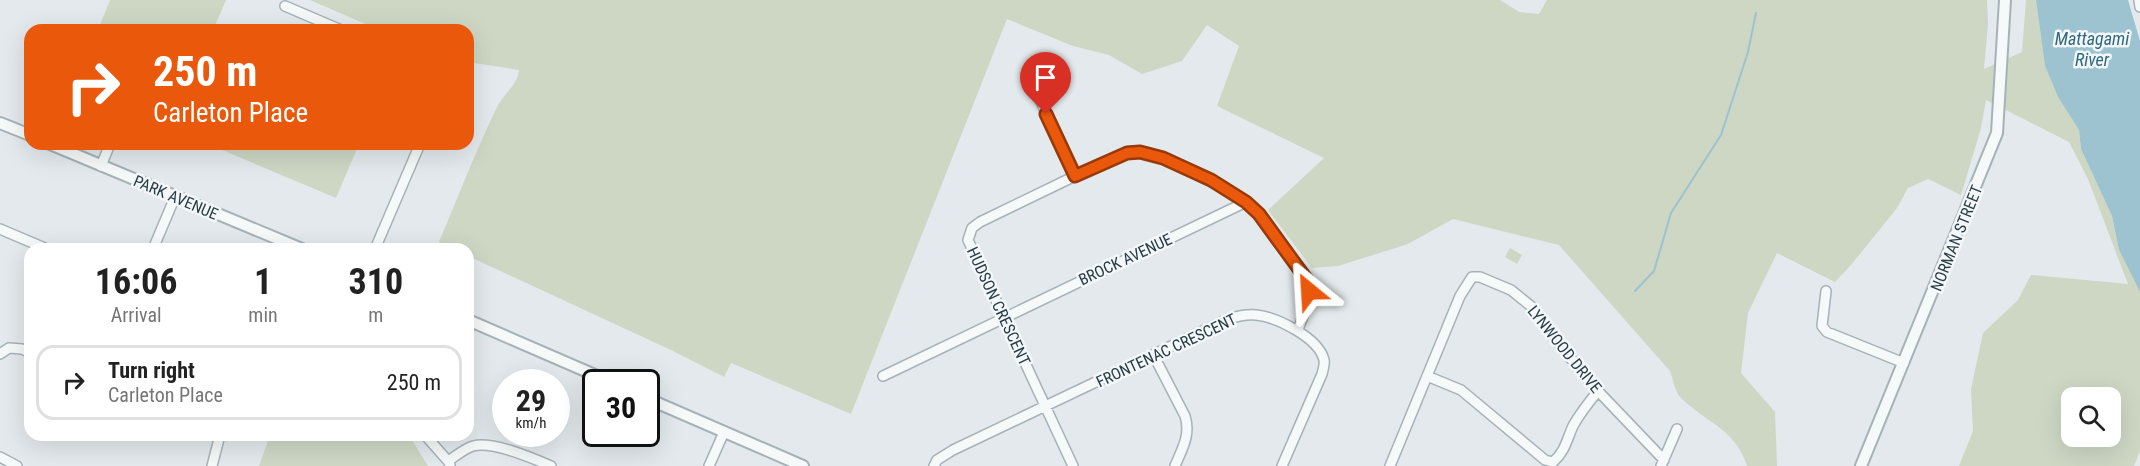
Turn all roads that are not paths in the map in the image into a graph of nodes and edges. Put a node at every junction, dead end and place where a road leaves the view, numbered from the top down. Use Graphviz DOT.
graph roads {
  1 [pos="2005,0"];
  2 [pos="2139,0"];
  3 [pos="285,6"];
  4 [pos="2140,7"];
  5 [pos="327,24"];
  6 [pos="1037,93"];
  7 [pos="0,123"];
  8 [pos="24,133"];
  9 [pos="65,150"];
  10 [pos="107,150"];
  11 [pos="417,150"];
  12 [pos="101,165"];
  13 [pos="1075,176"];
  14 [pos="175,197"];
  15 [pos="1246,202"];
  16 [pos="0,229"];
  17 [pos="33,243"];
  18 [pos="156,243"];
  19 [pos="287,243"];
  20 [pos="378,243"];
  21 [pos="1826,291"];
  22 [pos="1005,317"];
  23 [pos="474,323"];
  24 [pos="1298,330"];
  25 [pos="24,350"];
  26 [pos="0,354"];
  27 [pos="1154,356"];
  28 [pos="1904,363"];
  29 [pos="582,369"];
  30 [pos="884,376"];
  31 [pos="1427,376"];
  32 [pos="1598,391"];
  33 [pos="660,404"];
  34 [pos="1046,405"];
  35 [pos="1677,429"];
  36 [pos="724,432"];
  37 [pos="218,441"];
  38 [pos="430,441"];
  39 [pos="0,457"];
  40 [pos="1663,463"];
  41 [pos="449,464"];
  42 [pos="17,466"];
  43 [pos="212,466"];
  44 [pos="551,466"];
  45 [pos="709,466"];
  46 [pos="803,466"];
  47 [pos="933,466"];
  48 [pos="1073,466"];
  49 [pos="1174,466"];
  50 [pos="1282,466"];
  51 [pos="1390,466"];
  52 [pos="1861,466"];
  1 -- 28 [label="street, NORMAN STREET"];
  2 -- 4 [label="street"];
  3 -- 5 [label="street"];
  6 -- 13 [label="street"];
  7 -- 8 [label="street"];
  9 -- 12 [label="street, PARK AVENUE"];
  10 -- 12 [label="street"];
  11 -- 20 [label="street"];
  12 -- 14 [label="street, PARK AVENUE"];
  13 -- 15 [label="street, HUDSON CRESCENT"];
  13 -- 22 [label="street, HUDSON CRESCENT"];
  14 -- 18 [label="street"];
  14 -- 19 [label="street, PARK AVENUE"];
  15 -- 22 [label="street, BROCK AVENUE"];
  15 -- 24 [label="street, HUDSON CRESCENT"];
  16 -- 17 [label="street"];
  21 -- 28 [label="street"];
  22 -- 30 [label="street, BROCK AVENUE"];
  22 -- 34 [label="street, HUDSON CRESCENT"];
  23 -- 29 [label="street"];
  24 -- 27 [label="street, FRONTENAC CRESCENT"];
  24 -- 50 [label="street, FRONTENAC CRESCENT"];
  25 -- 26 [label="street"];
  27 -- 34 [label="street, FRONTENAC CRESCENT"];
  27 -- 49 [label="street"];
  28 -- 52 [label="street, NORMAN STREET"];
  31 -- 32 [label="street"];
  31 -- 32 [label="street, LYNWOOD DRIVE"];
  31 -- 51 [label="street, LYNWOOD DRIVE"];
  32 -- 40 [label="street, LYNWOOD DRIVE"];
  33 -- 36 [label="street"];
  34 -- 47 [label="street, FRONTENAC CRESCENT"];
  34 -- 48 [label="street, HUDSON CRESCENT"];
  35 -- 40 [label="street"];
  36 -- 45 [label="street"];
  36 -- 46 [label="street"];
  37 -- 43 [label="street"];
  38 -- 41 [label="street"];
  39 -- 42 [label="street"];
  41 -- 44 [label="street"];
}
